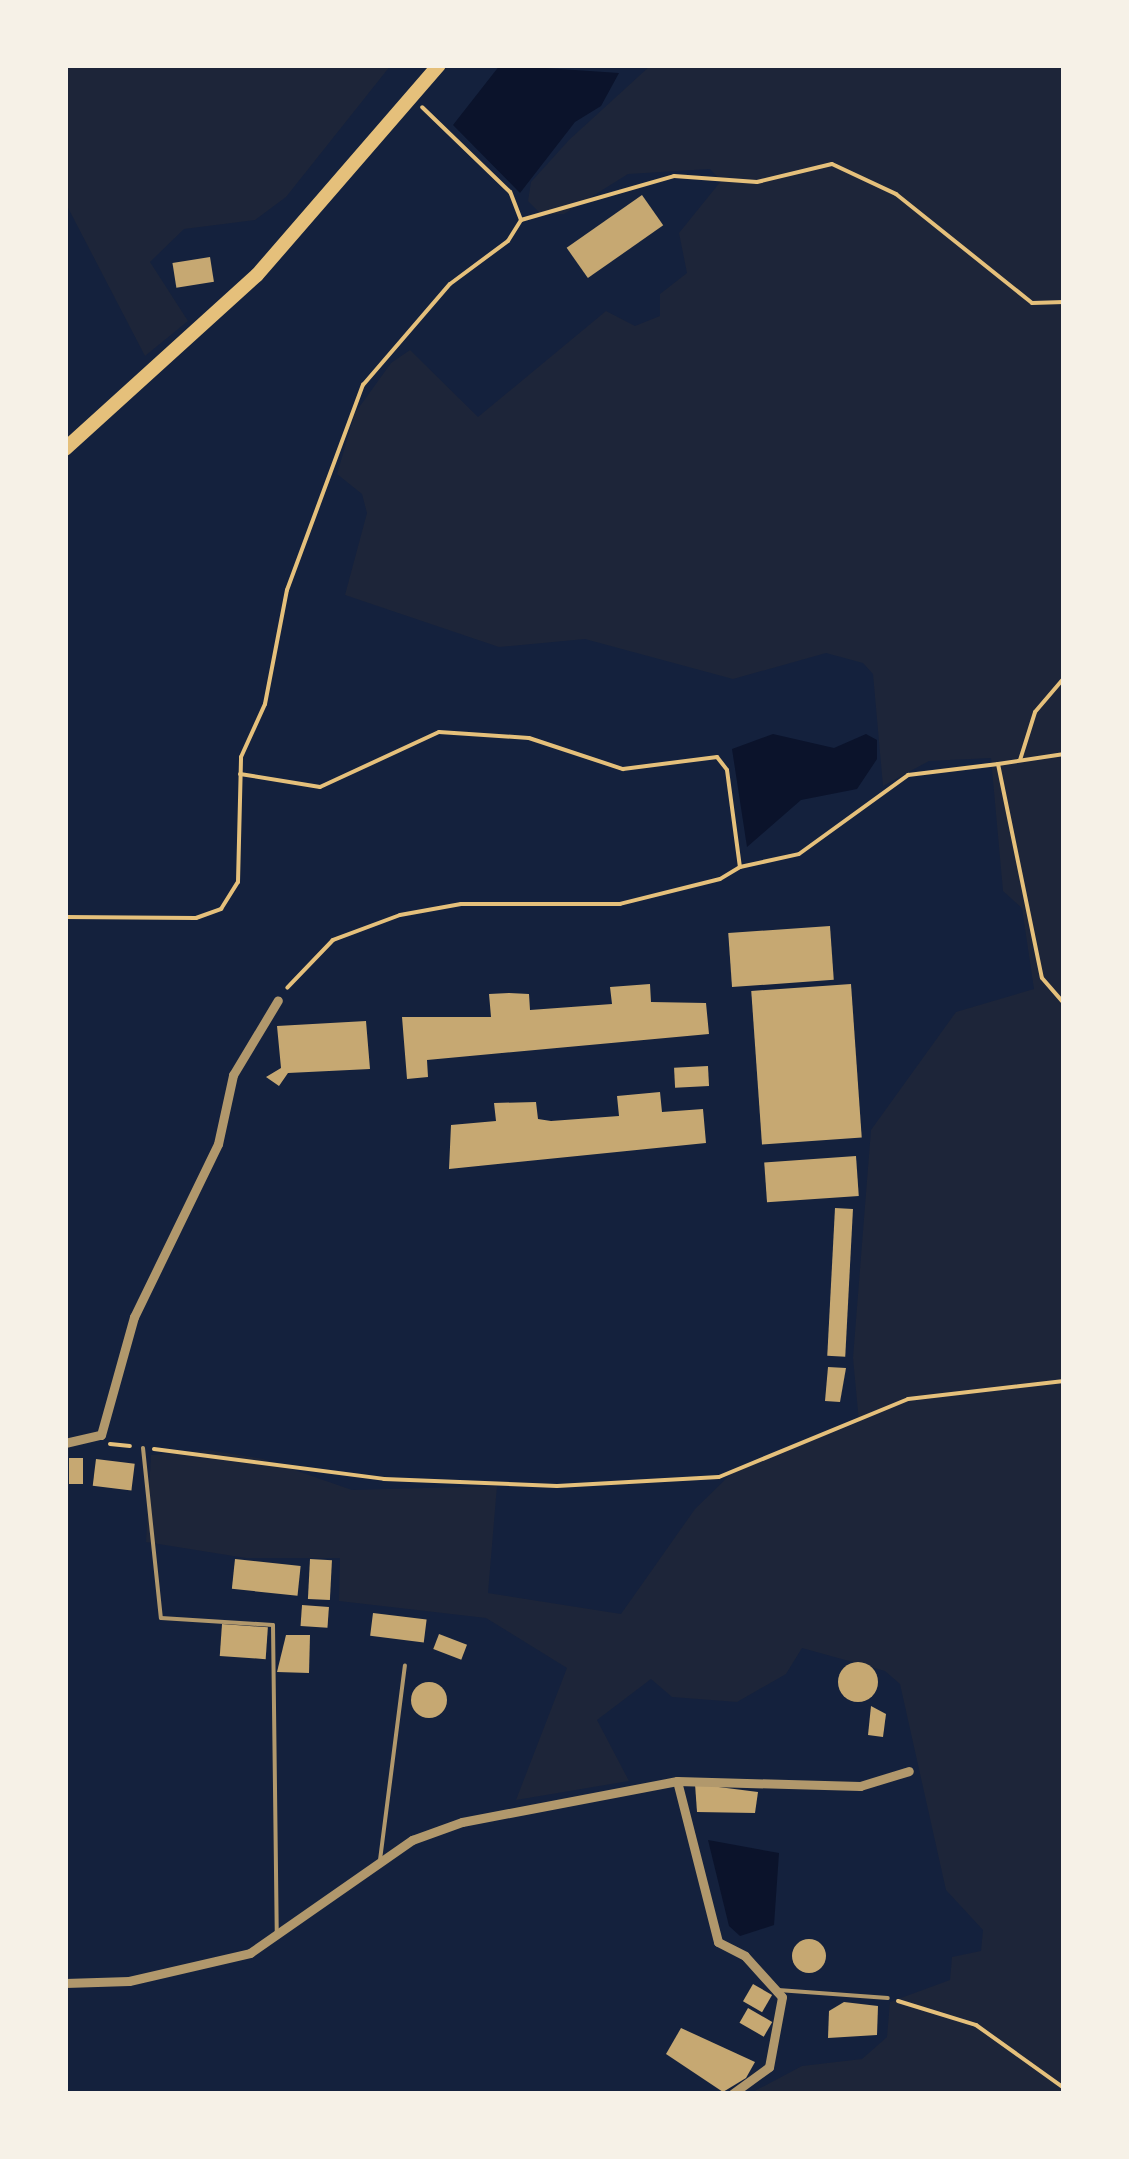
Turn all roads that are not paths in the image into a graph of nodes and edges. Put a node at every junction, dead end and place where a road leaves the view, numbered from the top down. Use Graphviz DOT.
graph roads {
  1 [pos="439,65"];
  2 [pos="65,449"];
  3 [pos="278,1000"];
  4 [pos="65,1443"];
  5 [pos="142,1448"];
  6 [pos="405,1666"];
  7 [pos="909,1770"];
  8 [pos="677,1780"];
  9 [pos="380,1860"];
  10 [pos="277,1938"];
  11 [pos="65,1982"];
  12 [pos="778,1990"];
  13 [pos="888,1998"];
  14 [pos="732,2094"];
  1 -- 2 [label="main road"];
  3 -- 4 [label="street"];
  5 -- 10 [label="lane"];
  6 -- 9 [label="lane"];
  7 -- 8 [label="street"];
  8 -- 9 [label="street"];
  8 -- 12 [label="street"];
  9 -- 10 [label="street"];
  10 -- 11 [label="street"];
  12 -- 13 [label="lane"];
  12 -- 14 [label="street"];
}
